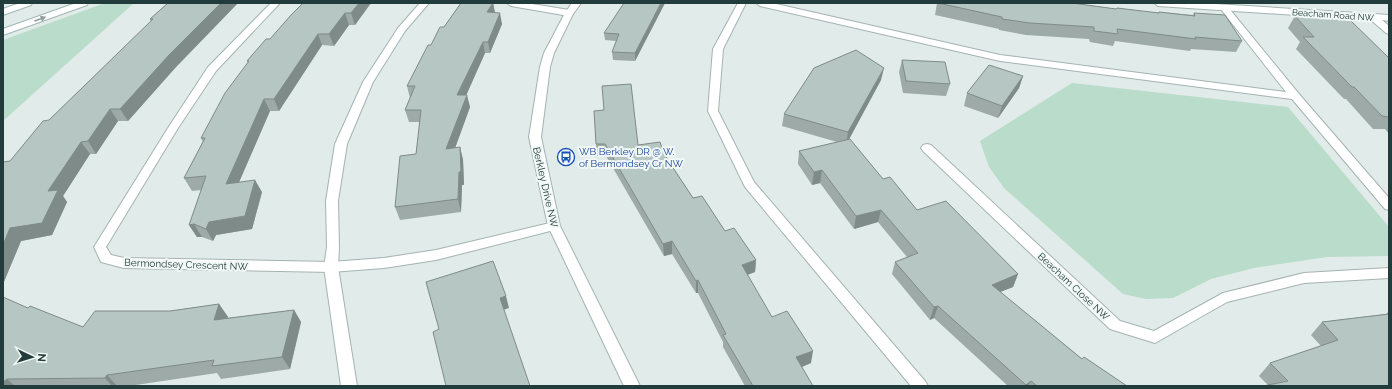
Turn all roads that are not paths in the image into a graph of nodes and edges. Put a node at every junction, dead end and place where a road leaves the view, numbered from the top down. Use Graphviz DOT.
graph roads {
  1 [pos="28,3"];
  2 [pos="84,3"];
  3 [pos="276,3"];
  4 [pos="425,3"];
  5 [pos="510,3"];
  6 [pos="577,3"];
  7 [pos="742,3"];
  8 [pos="760,3"];
  9 [pos="1158,3"];
  10 [pos="1224,8"];
  11 [pos="3,12"];
  12 [pos="569,13"];
  13 [pos="1374,18"];
  14 [pos="1389,18"];
  15 [pos="1389,31"];
  16 [pos="3,32"];
  17 [pos="1295,96"];
  18 [pos="927,148"];
  19 [pos="1389,206"];
  20 [pos="554,226"];
  21 [pos="331,267"];
  22 [pos="1389,274"];
  23 [pos="349,386"];
  24 [pos="632,386"];
  25 [pos="920,386"];
  1 -- 11 [label="street"];
  16 -- 2 [label="street, one-way"];
  3 -- 21 [label="street, Bermondsey Crescent NW"];
  4 -- 21 [label="street"];
  5 -- 12 [label="street"];
  6 -- 12 [label="street, Berkley Drive NW"];
  7 -- 25 [label="street"];
  8 -- 17 [label="street"];
  9 -- 10 [label="street, Beacham Road NW"];
  10 -- 13 [label="street, Beacham Road NW"];
  10 -- 17 [label="street"];
  12 -- 20 [label="street, Berkley Drive NW"];
  13 -- 14 [label="street, Beacham Road NW"];
  13 -- 15 [label="street"];
  17 -- 19 [label="street"];
  18 -- 22 [label="street, Beacham Close NW"];
  20 -- 21 [label="street, Bermondsey Crescent NW"];
  20 -- 24 [label="street, Berkley Drive NW"];
  21 -- 23 [label="street"];
}
